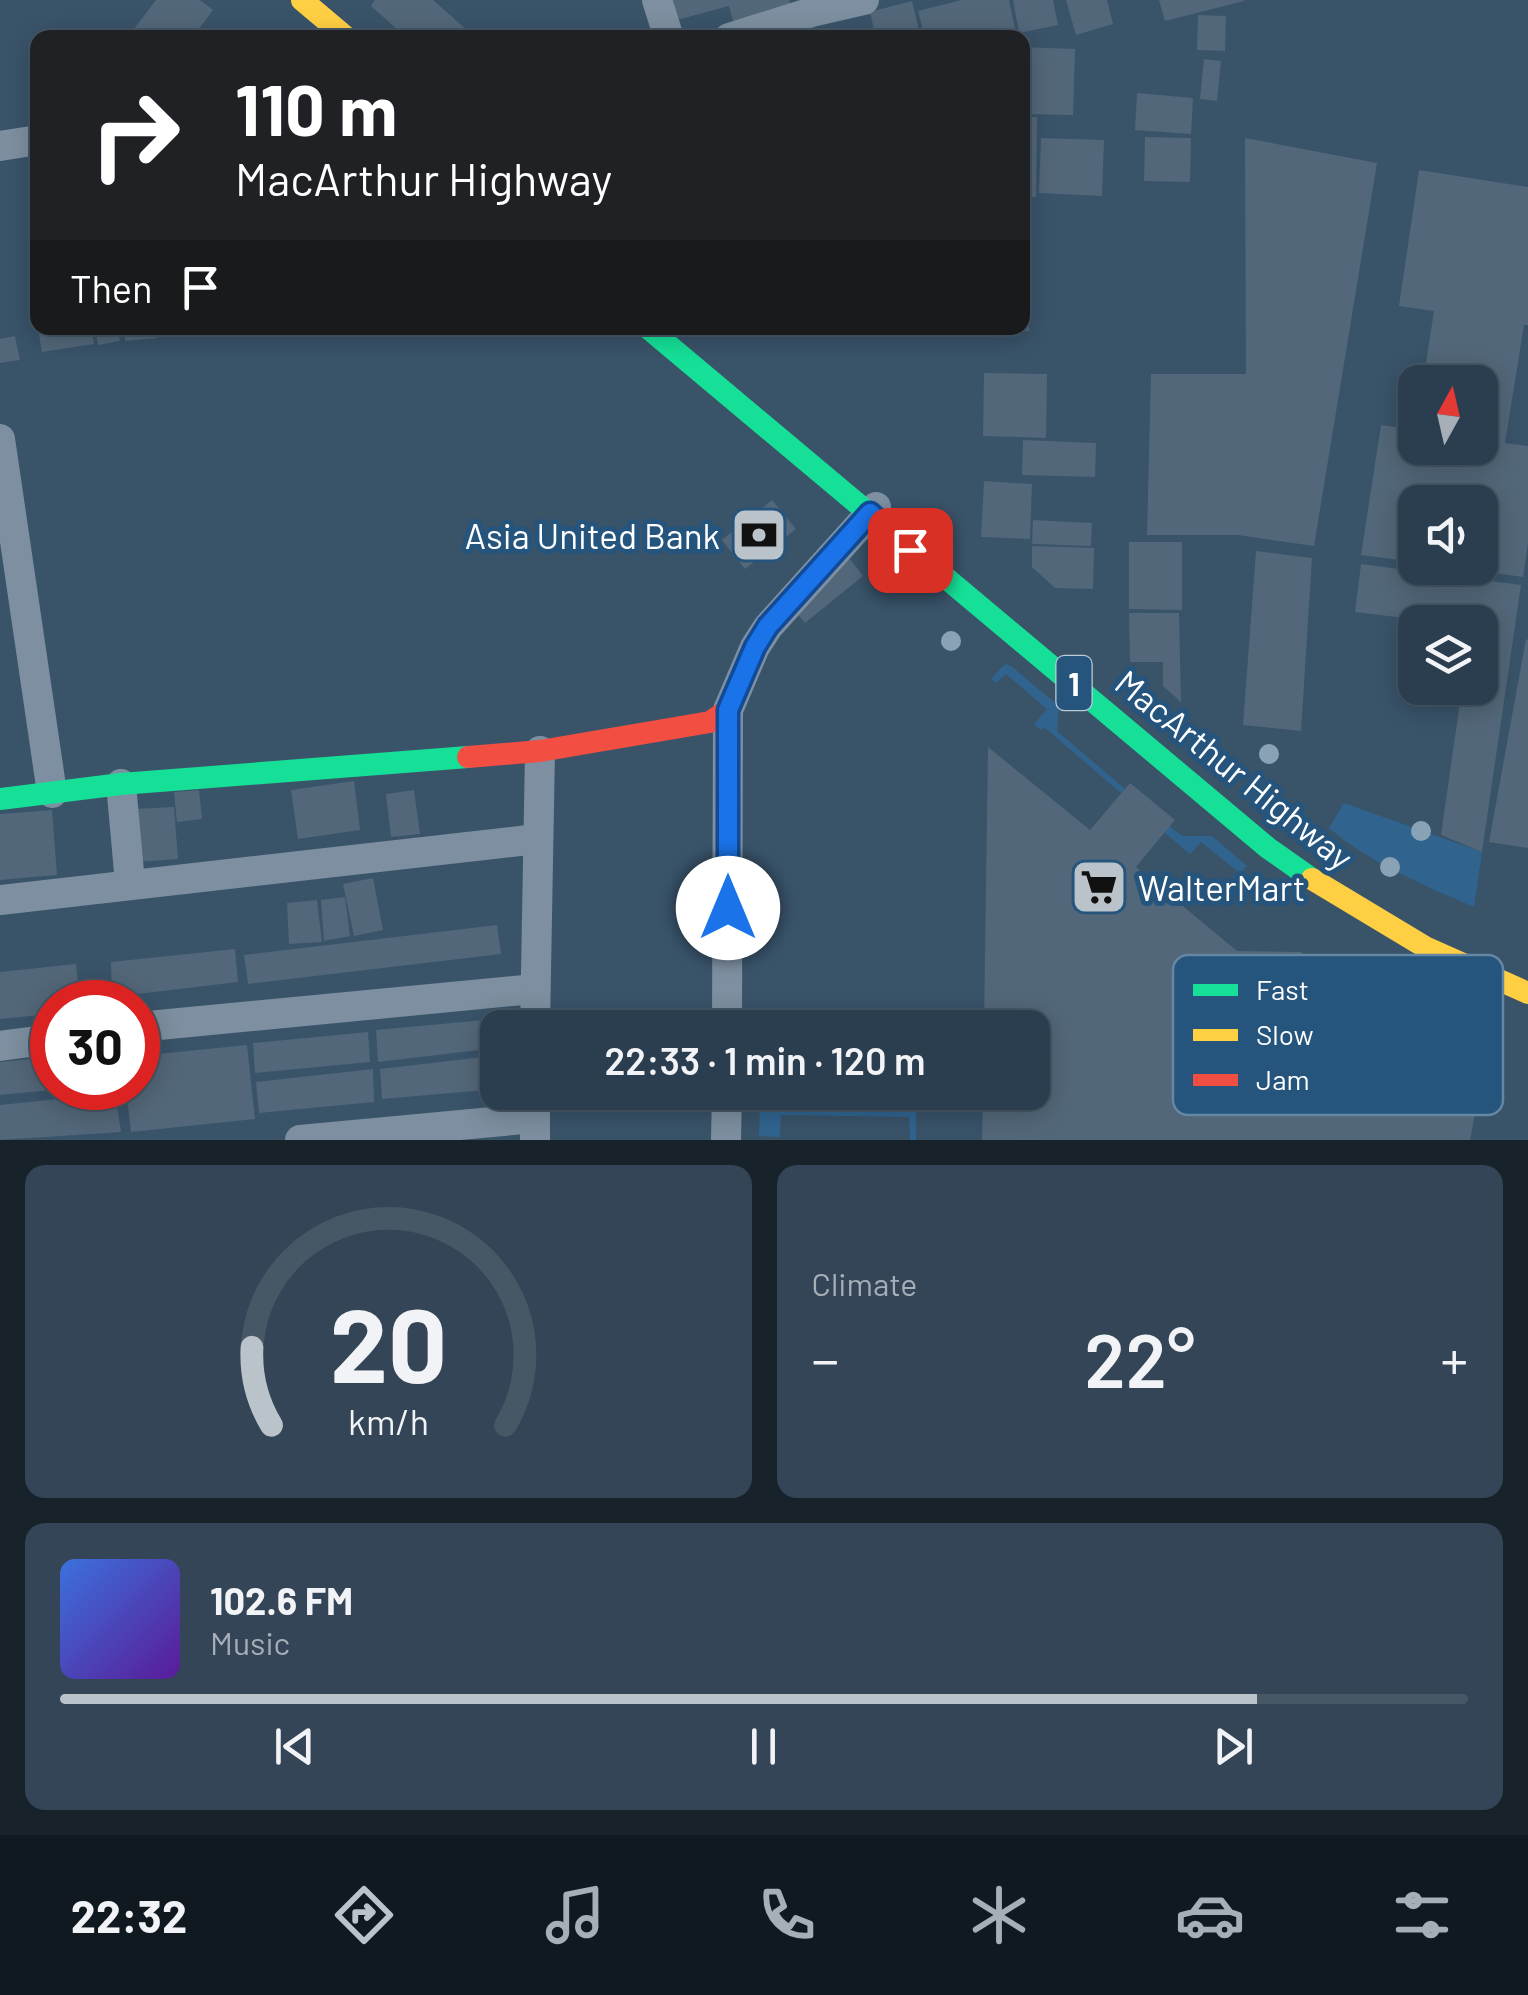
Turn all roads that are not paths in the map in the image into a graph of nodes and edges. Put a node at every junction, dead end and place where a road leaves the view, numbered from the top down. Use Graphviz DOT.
graph roads {
  1 [pos="302,0"];
  2 [pos="657,0"];
  3 [pos="864,0"];
  4 [pos="810,6"];
  5 [pos="338,30"];
  6 [pos="666,30"];
  7 [pos="749,30"];
  8 [pos="30,141"];
  9 [pos="0,146"];
  10 [pos="657,335"];
  11 [pos="1,450"];
  12 [pos="882,501"];
  13 [pos="728,710"];
  14 [pos="540,751"];
  15 [pos="121,784"];
  16 [pos="52,793"];
  17 [pos="0,799"];
  18 [pos="537,839"];
  19 [pos="1336,867"];
  20 [pos="130,883"];
  21 [pos="0,900"];
  22 [pos="1477,945"];
  23 [pos="1437,955"];
  24 [pos="1503,984"];
  25 [pos="534,989"];
  26 [pos="1528,994"];
  27 [pos="534,1010"];
  28 [pos="727,1010"];
  29 [pos="160,1026"];
  30 [pos="30,1042"];
  31 [pos="0,1046"];
  32 [pos="726,1110"];
  33 [pos="535,1117"];
  34 [pos="300,1140"];
  35 [pos="726,1140"];
  1 -- 5 [label="main road"];
  2 -- 6 [label="street"];
  3 -- 4 [label="street"];
  4 -- 7 [label="street"];
  8 -- 9 [label="street"];
  10 -- 12 [label="main road, MacArthur Highway / 1"];
  11 -- 16 [label="street"];
  12 -- 13 [label="street"];
  12 -- 23 [label="main road, MacArthur Highway / 1"];
  13 -- 14 [label="main road"];
  13 -- 28 [label="street"];
  14 -- 15 [label="main road"];
  14 -- 18 [label="street"];
  15 -- 16 [label="main road"];
  15 -- 20 [label="street"];
  16 -- 17 [label="main road"];
  18 -- 20 [label="street"];
  18 -- 25 [label="street"];
  19 -- 22 [label="main road, MacArthur Highway"];
  20 -- 21 [label="street"];
  24 -- 26 [label="main road, MacArthur Highway / 1"];
  25 -- 27 [label="street"];
  25 -- 29 [label="street"];
  30 -- 31 [label="street"];
  32 -- 35 [label="street"];
  33 -- 34 [label="street"];
}
